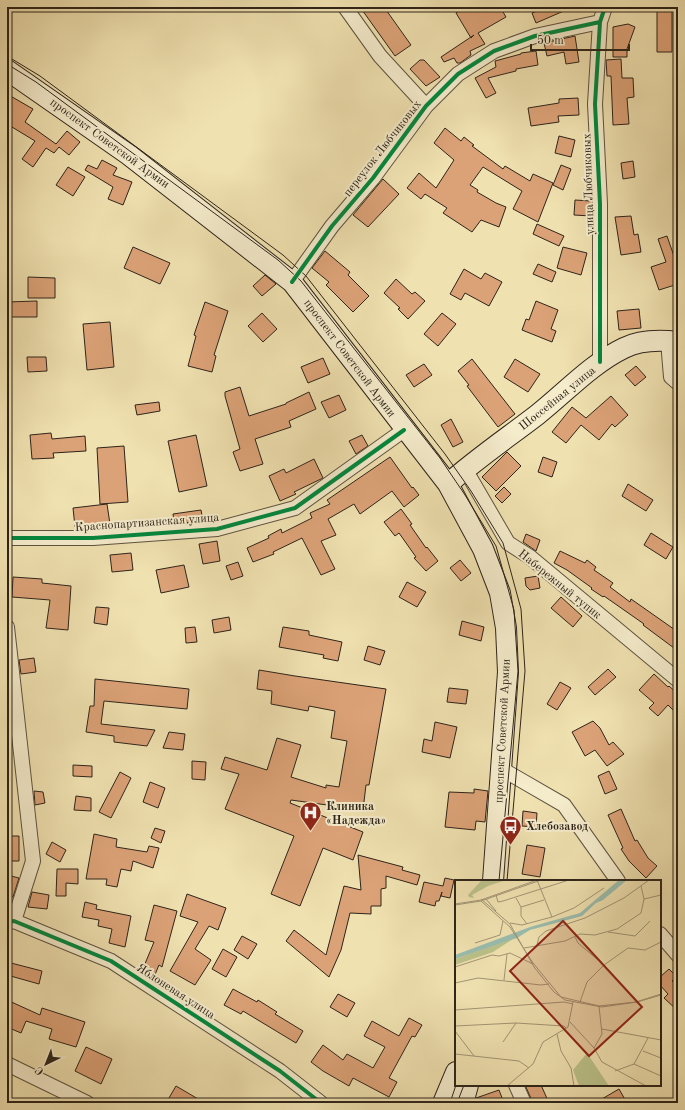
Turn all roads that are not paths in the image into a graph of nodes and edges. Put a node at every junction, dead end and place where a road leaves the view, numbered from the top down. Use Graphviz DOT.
graph roads {
  1 [pos="344,7"];
  2 [pos="605,7"];
  3 [pos="600,22"];
  4 [pos="7,70"];
  5 [pos="426,106"];
  6 [pos="292,282"];
  7 [pos="673,341"];
  8 [pos="600,362"];
  9 [pos="678,383"];
  10 [pos="404,430"];
  11 [pos="465,469"];
  12 [pos="448,484"];
  13 [pos="7,538"];
  14 [pos="7,627"];
  15 [pos="678,680"];
  16 [pos="500,768"];
  17 [pos="493,880"];
  18 [pos="617,880"];
  19 [pos="10,921"];
  20 [pos="661,935"];
  21 [pos="678,955"];
  22 [pos="7,1064"];
  23 [pos="455,1074"];
  24 [pos="468,1086"];
  25 [pos="516,1086"];
  26 [pos="87,1103"];
  27 [pos="321,1103"];
  28 [pos="443,1103"];
  29 [pos="463,1103"];
  30 [pos="524,1103"];
  1 -- 5 [label="street"];
  2 -- 3 [label="street, улица Любчиковых"];
  3 -- 5 [label="street, переулок Любчиковых"];
  3 -- 8 [label="street, улица Любчиковых"];
  4 -- 6 [label="main road, проспект Советской Армии"];
  5 -- 6 [label="street, переулок Любчиковых"];
  6 -- 10 [label="main road, проспект Советской Армии"];
  7 -- 8 [label="main road, Шоссейная улица"];
  7 -- 9 [label="street"];
  8 -- 11 [label="main road, Шоссейная улица"];
  10 -- 12 [label="main road, проспект Советской Армии"];
  10 -- 13 [label="street, Краснопартизанская улица"];
  11 -- 12 [label="main road, Шоссейная улица"];
  11 -- 15 [label="street, Набережный тупик"];
  12 -- 16 [label="main road, проспект Советской Армии"];
  14 -- 19 [label="street"];
  16 -- 17 [label="main road, проспект Советской Армии"];
  16 -- 18 [label="street"];
  19 -- 27 [label="street, Яблоневая улица"];
  20 -- 21 [label="street"];
  22 -- 26 [label="street"];
  23 -- 28 [label="main road"];
  24 -- 29 [label="main road"];
  25 -- 30 [label="street"];
}
